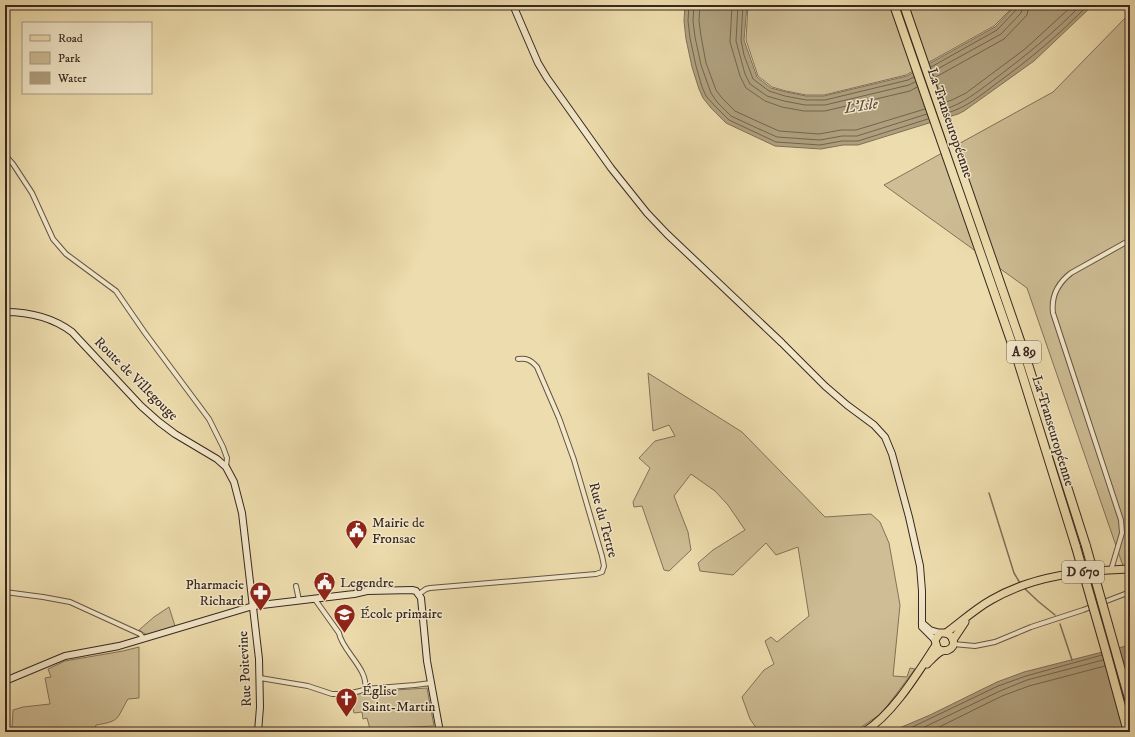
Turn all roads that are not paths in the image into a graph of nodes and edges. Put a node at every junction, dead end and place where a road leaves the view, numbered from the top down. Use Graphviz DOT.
graph roads {
  1 [pos="513,5"];
  2 [pos="894,5"];
  3 [pos="904,5"];
  4 [pos="5,155"];
  5 [pos="1130,240"];
  6 [pos="5,312"];
  7 [pos="518,359"];
  8 [pos="226,467"];
  9 [pos="1111,570"];
  10 [pos="1130,570"];
  11 [pos="296,586"];
  12 [pos="5,592"];
  13 [pos="1130,592"];
  14 [pos="419,594"];
  15 [pos="314,598"];
  16 [pos="299,600"];
  17 [pos="253,606"];
  18 [pos="968,618"];
  19 [pos="922,623"];
  20 [pos="943,633"];
  21 [pos="144,639"];
  22 [pos="953,642"];
  23 [pos="935,643"];
  24 [pos="942,651"];
  25 [pos="921,669"];
  26 [pos="260,678"];
  27 [pos="5,681"];
  28 [pos="430,683"];
  29 [pos="365,689"];
  30 [pos="1130,702"];
  31 [pos="258,732"];
  32 [pos="440,732"];
  33 [pos="864,732"];
  34 [pos="1128,732"];
  1 -- 19 [label="street"];
  2 -- 34 [label="highway, La Transeuropéenne / A 89, bridge"];
  3 -- 30 [label="highway, La Transeuropéenne / A 89, bridge"];
  4 -- 8 [label="street"];
  5 -- 9 [label="street"];
  6 -- 8 [label="street, Route de Villegouge"];
  7 -- 14 [label="street, Rue du Tertre"];
  8 -- 17 [label="street, Route de Villegouge"];
  9 -- 10 [label="main road, D 670"];
  9 -- 18 [label="main road, D 670"];
  11 -- 16 [label="street"];
  12 -- 21 [label="street"];
  13 -- 22 [label="street"];
  14 -- 15 [label="street"];
  14 -- 28 [label="street"];
  15 -- 16 [label="street"];
  15 -- 29 [label="street"];
  16 -- 17 [label="street"];
  17 -- 21 [label="street"];
  17 -- 26 [label="street, Rue Poitevine"];
  18 -- 20 [label="main road, D 670"];
  18 -- 22 [label="main road, D 670"];
  19 -- 20 [label="street"];
  19 -- 23 [label="street"];
  20 -- 22 [label="main road"];
  20 -- 23 [label="main road"];
  21 -- 27 [label="street"];
  22 -- 24 [label="main road"];
  23 -- 24 [label="main road"];
  23 -- 25 [label="main road"];
  24 -- 25 [label="main road"];
  25 -- 33 [label="main road"];
  26 -- 29 [label="street"];
  26 -- 31 [label="street, Rue Poitevine"];
  28 -- 29 [label="street"];
  28 -- 32 [label="street"];
}
